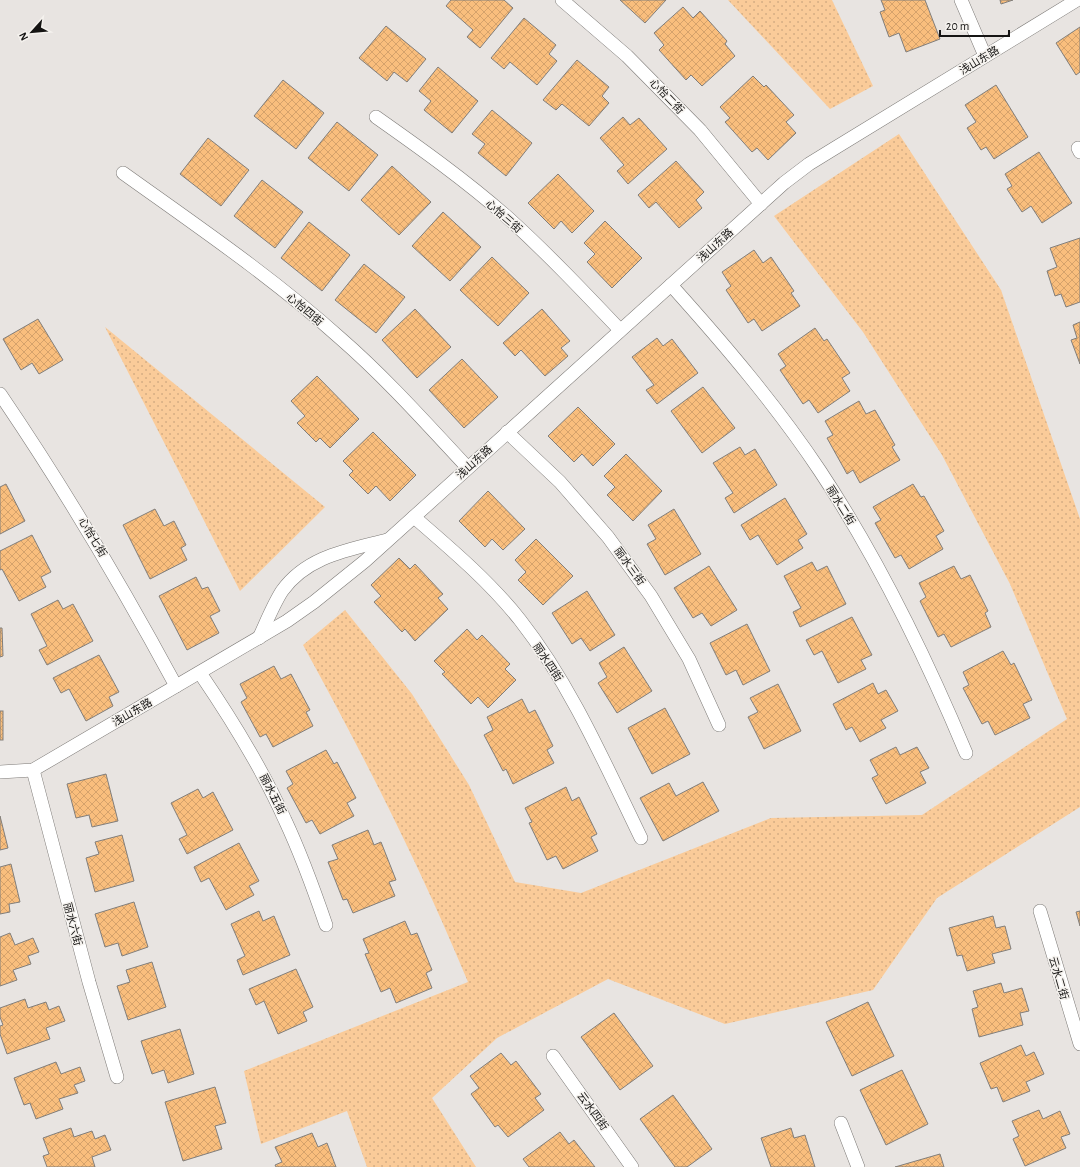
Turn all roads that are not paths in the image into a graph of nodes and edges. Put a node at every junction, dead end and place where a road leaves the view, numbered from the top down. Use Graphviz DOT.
graph roads {
  1 [pos="562,0"];
  2 [pos="961,0"];
  3 [pos="1077,0"];
  4 [pos="985,56"];
  5 [pos="376,117"];
  6 [pos="123,173"];
  7 [pos="761,204"];
  8 [pos="671,285"];
  9 [pos="620,330"];
  10 [pos="0,394"];
  11 [pos="507,432"];
  12 [pos="467,468"];
  13 [pos="414,516"];
  14 [pos="389,539"];
  15 [pos="259,638"];
  16 [pos="200,673"];
  17 [pos="176,686"];
  18 [pos="719,725"];
  19 [pos="966,753"];
  20 [pos="33,770"];
  21 [pos="0,772"];
  22 [pos="641,838"];
  23 [pos="1040,911"];
  24 [pos="326,925"];
  25 [pos="1080,1044"];
  26 [pos="553,1056"];
  27 [pos="117,1077"];
  28 [pos="841,1123"];
  29 [pos="632,1167"];
  30 [pos="858,1167"];
  1 -- 7 [label="lane, 心怡二街"];
  2 -- 4 [label="lane"];
  3 -- 4 [label="lane, 浅山东路"];
  4 -- 7 [label="lane, 浅山东路"];
  5 -- 9 [label="lane, 心怡三街"];
  6 -- 12 [label="lane, 心怡四街"];
  7 -- 8 [label="lane, 浅山东路"];
  8 -- 9 [label="lane, 浅山东路"];
  8 -- 19 [label="lane, 丽水二街"];
  9 -- 11 [label="lane, 浅山东路"];
  10 -- 17 [label="lane, 心怡七街"];
  11 -- 12 [label="lane, 浅山东路"];
  11 -- 18 [label="lane, 丽水三街"];
  12 -- 13 [label="lane, 浅山东路"];
  13 -- 14 [label="lane, 浅山东路"];
  13 -- 22 [label="lane, 丽水四街"];
  14 -- 15 [label="lane, 浅山东路"];
  14 -- 15 [label="lane, 浅山东路"];
  15 -- 16 [label="lane, 浅山东路"];
  16 -- 17 [label="lane, 浅山东路"];
  16 -- 24 [label="lane, 丽水五街"];
  17 -- 20 [label="lane, 浅山东路"];
  20 -- 21 [label="lane, 浅山东路"];
  20 -- 27 [label="lane, 丽水六街"];
  23 -- 25 [label="lane, 云水二街"];
  26 -- 29 [label="lane, 云水四街"];
  28 -- 30 [label="lane"];
}
